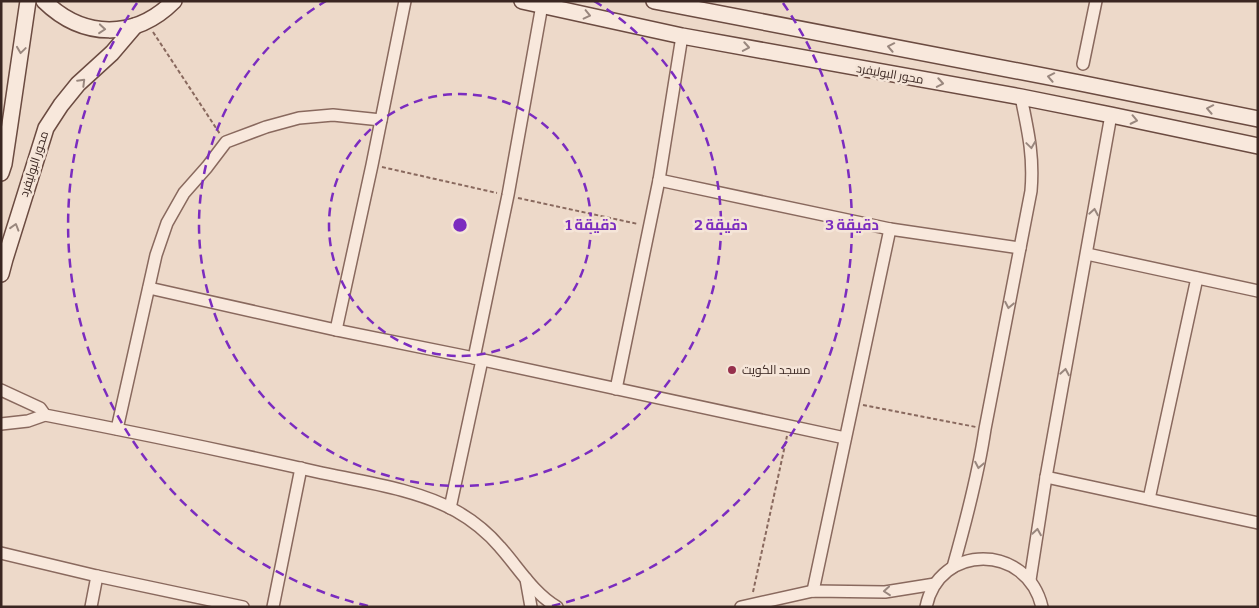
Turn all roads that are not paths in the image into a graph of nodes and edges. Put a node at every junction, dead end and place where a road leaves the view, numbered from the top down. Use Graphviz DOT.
graph roads {
  1 [pos="28,1"];
  2 [pos="44,1"];
  3 [pos="182,1"];
  4 [pos="405,1"];
  5 [pos="522,1"];
  6 [pos="654,1"];
  7 [pos="1096,1"];
  8 [pos="170,4"];
  9 [pos="542,5"];
  10 [pos="140,24"];
  11 [pos="682,36"];
  12 [pos="1083,64"];
  13 [pos="1021,98"];
  14 [pos="1111,115"];
  15 [pos="1258,119"];
  16 [pos="381,120"];
  17 [pos="1258,146"];
  18 [pos="1,173"];
  19 [pos="659,180"];
  20 [pos="890,229"];
  21 [pos="1020,248"];
  22 [pos="1087,254"];
  23 [pos="1,274"];
  24 [pos="1197,278"];
  25 [pos="149,288"];
  26 [pos="1258,292"];
  27 [pos="336,330"];
  28 [pos="478,359"];
  29 [pos="616,389"];
  30 [pos="1,390"];
  31 [pos="45,415"];
  32 [pos="1,424"];
  33 [pos="117,429"];
  34 [pos="845,438"];
  35 [pos="300,468"];
  36 [pos="1046,477"];
  37 [pos="1149,499"];
  38 [pos="450,508"];
  39 [pos="1258,523"];
  40 [pos="1,553"];
  41 [pos="953,567"];
  42 [pos="98,576"];
  43 [pos="526,579"];
  44 [pos="1030,580"];
  45 [pos="935,584"];
  46 [pos="812,591"];
  47 [pos="1041,602"];
  48 [pos="746,606"];
  49 [pos="91,607"];
  50 [pos="243,607"];
  51 [pos="273,607"];
  52 [pos="531,607"];
  53 [pos="557,607"];
  54 [pos="926,607"];
  55 [pos="1052,607"];
  1 -- 18 [label="street, one-way"];
  2 -- 10 [label="street, one-way"];
  3 -- 8 [label="street"];
  4 -- 16 [label="street"];
  5 -- 9 [label="street, محور البوليفرد"];
  15 -- 6 [label="street, one-way"];
  7 -- 12 [label="street"];
  8 -- 10 [label="street"];
  9 -- 11 [label="street, محور البوليفرد, one-way"];
  9 -- 28 [label="street"];
  23 -- 10 [label="street, محور البوليفرد, one-way"];
  11 -- 13 [label="street, محور البوليفرد, one-way"];
  11 -- 19 [label="street"];
  13 -- 14 [label="street, محور البوليفرد"];
  13 -- 21 [label="street, one-way"];
  14 -- 17 [label="street, محور البوليفرد, one-way"];
  22 -- 14 [label="street, one-way"];
  16 -- 25 [label="street"];
  16 -- 27 [label="street"];
  19 -- 20 [label="street"];
  19 -- 29 [label="street"];
  20 -- 21 [label="street"];
  20 -- 34 [label="street"];
  21 -- 41 [label="street, one-way"];
  22 -- 24 [label="street"];
  36 -- 22 [label="street, one-way"];
  24 -- 26 [label="street"];
  24 -- 37 [label="street"];
  25 -- 27 [label="street"];
  25 -- 33 [label="street"];
  27 -- 28 [label="street"];
  28 -- 29 [label="street"];
  28 -- 38 [label="street"];
  29 -- 34 [label="street"];
  30 -- 31 [label="street"];
  31 -- 32 [label="street"];
  31 -- 33 [label="street"];
  33 -- 35 [label="street"];
  34 -- 46 [label="street"];
  35 -- 38 [label="street"];
  35 -- 51 [label="street"];
  36 -- 37 [label="street"];
  44 -- 36 [label="street, one-way"];
  37 -- 39 [label="street"];
  38 -- 43 [label="street"];
  40 -- 42 [label="street"];
  41 -- 44 [label="street"];
  41 -- 45 [label="street"];
  42 -- 49 [label="street"];
  42 -- 50 [label="street"];
  43 -- 52 [label="street"];
  43 -- 53 [label="street"];
  44 -- 47 [label="street"];
  45 -- 46 [label="street, one-way"];
  45 -- 54 [label="street"];
  46 -- 48 [label="street"];
  47 -- 55 [label="street"];
}
